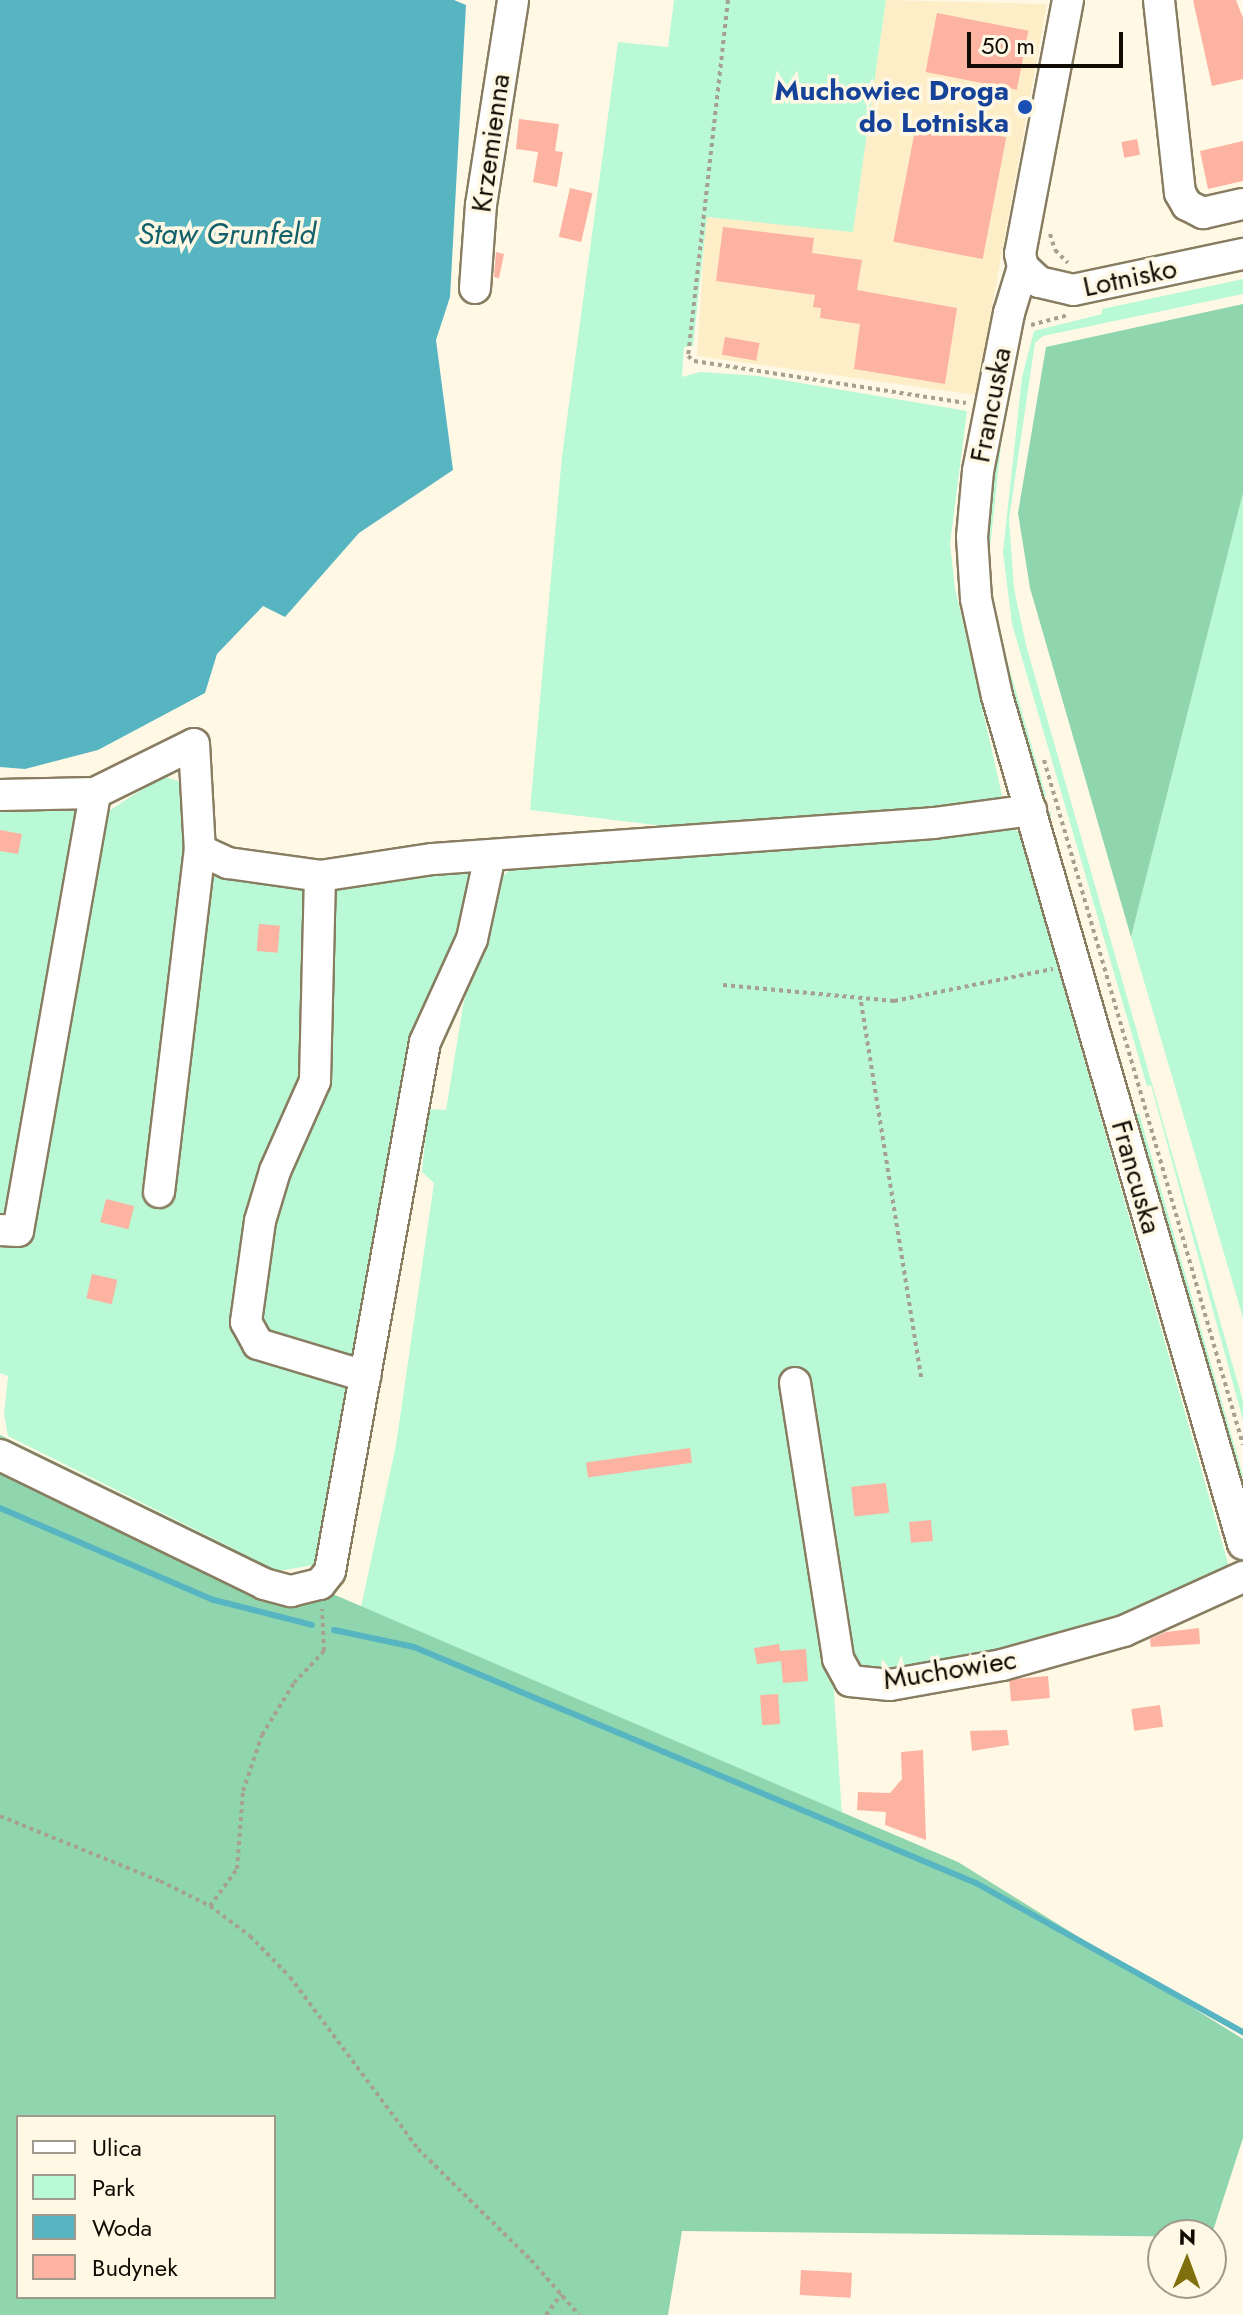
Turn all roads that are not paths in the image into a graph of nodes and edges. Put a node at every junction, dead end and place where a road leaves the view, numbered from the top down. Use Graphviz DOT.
graph roads {
  1 [pos="513,0"];
  2 [pos="1068,0"];
  3 [pos="1159,0"];
  4 [pos="1243,204"];
  5 [pos="1243,254"];
  6 [pos="1023,267"];
  7 [pos="475,288"];
  8 [pos="95,793"];
  9 [pos="0,795"];
  10 [pos="1031,810"];
  11 [pos="200,850"];
  12 [pos="490,856"];
  13 [pos="320,876"];
  14 [pos="159,1192"];
  15 [pos="0,1230"];
  16 [pos="365,1376"];
  17 [pos="795,1383"];
  18 [pos="0,1455"];
  19 [pos="1243,1544"];
  20 [pos="1243,1577"];
  1 -- 7 [label="street, Krzemienna"];
  2 -- 6 [label="street, Francuska"];
  3 -- 4 [label="street"];
  5 -- 6 [label="street, Lotnisko"];
  6 -- 10 [label="street, Francuska"];
  8 -- 9 [label="street"];
  8 -- 11 [label="street"];
  8 -- 15 [label="street"];
  10 -- 12 [label="street"];
  10 -- 19 [label="street, Francuska"];
  11 -- 13 [label="street"];
  11 -- 14 [label="street"];
  12 -- 13 [label="street"];
  12 -- 16 [label="street"];
  13 -- 16 [label="street"];
  16 -- 18 [label="street"];
  17 -- 20 [label="street, Muchowiec"];
}
